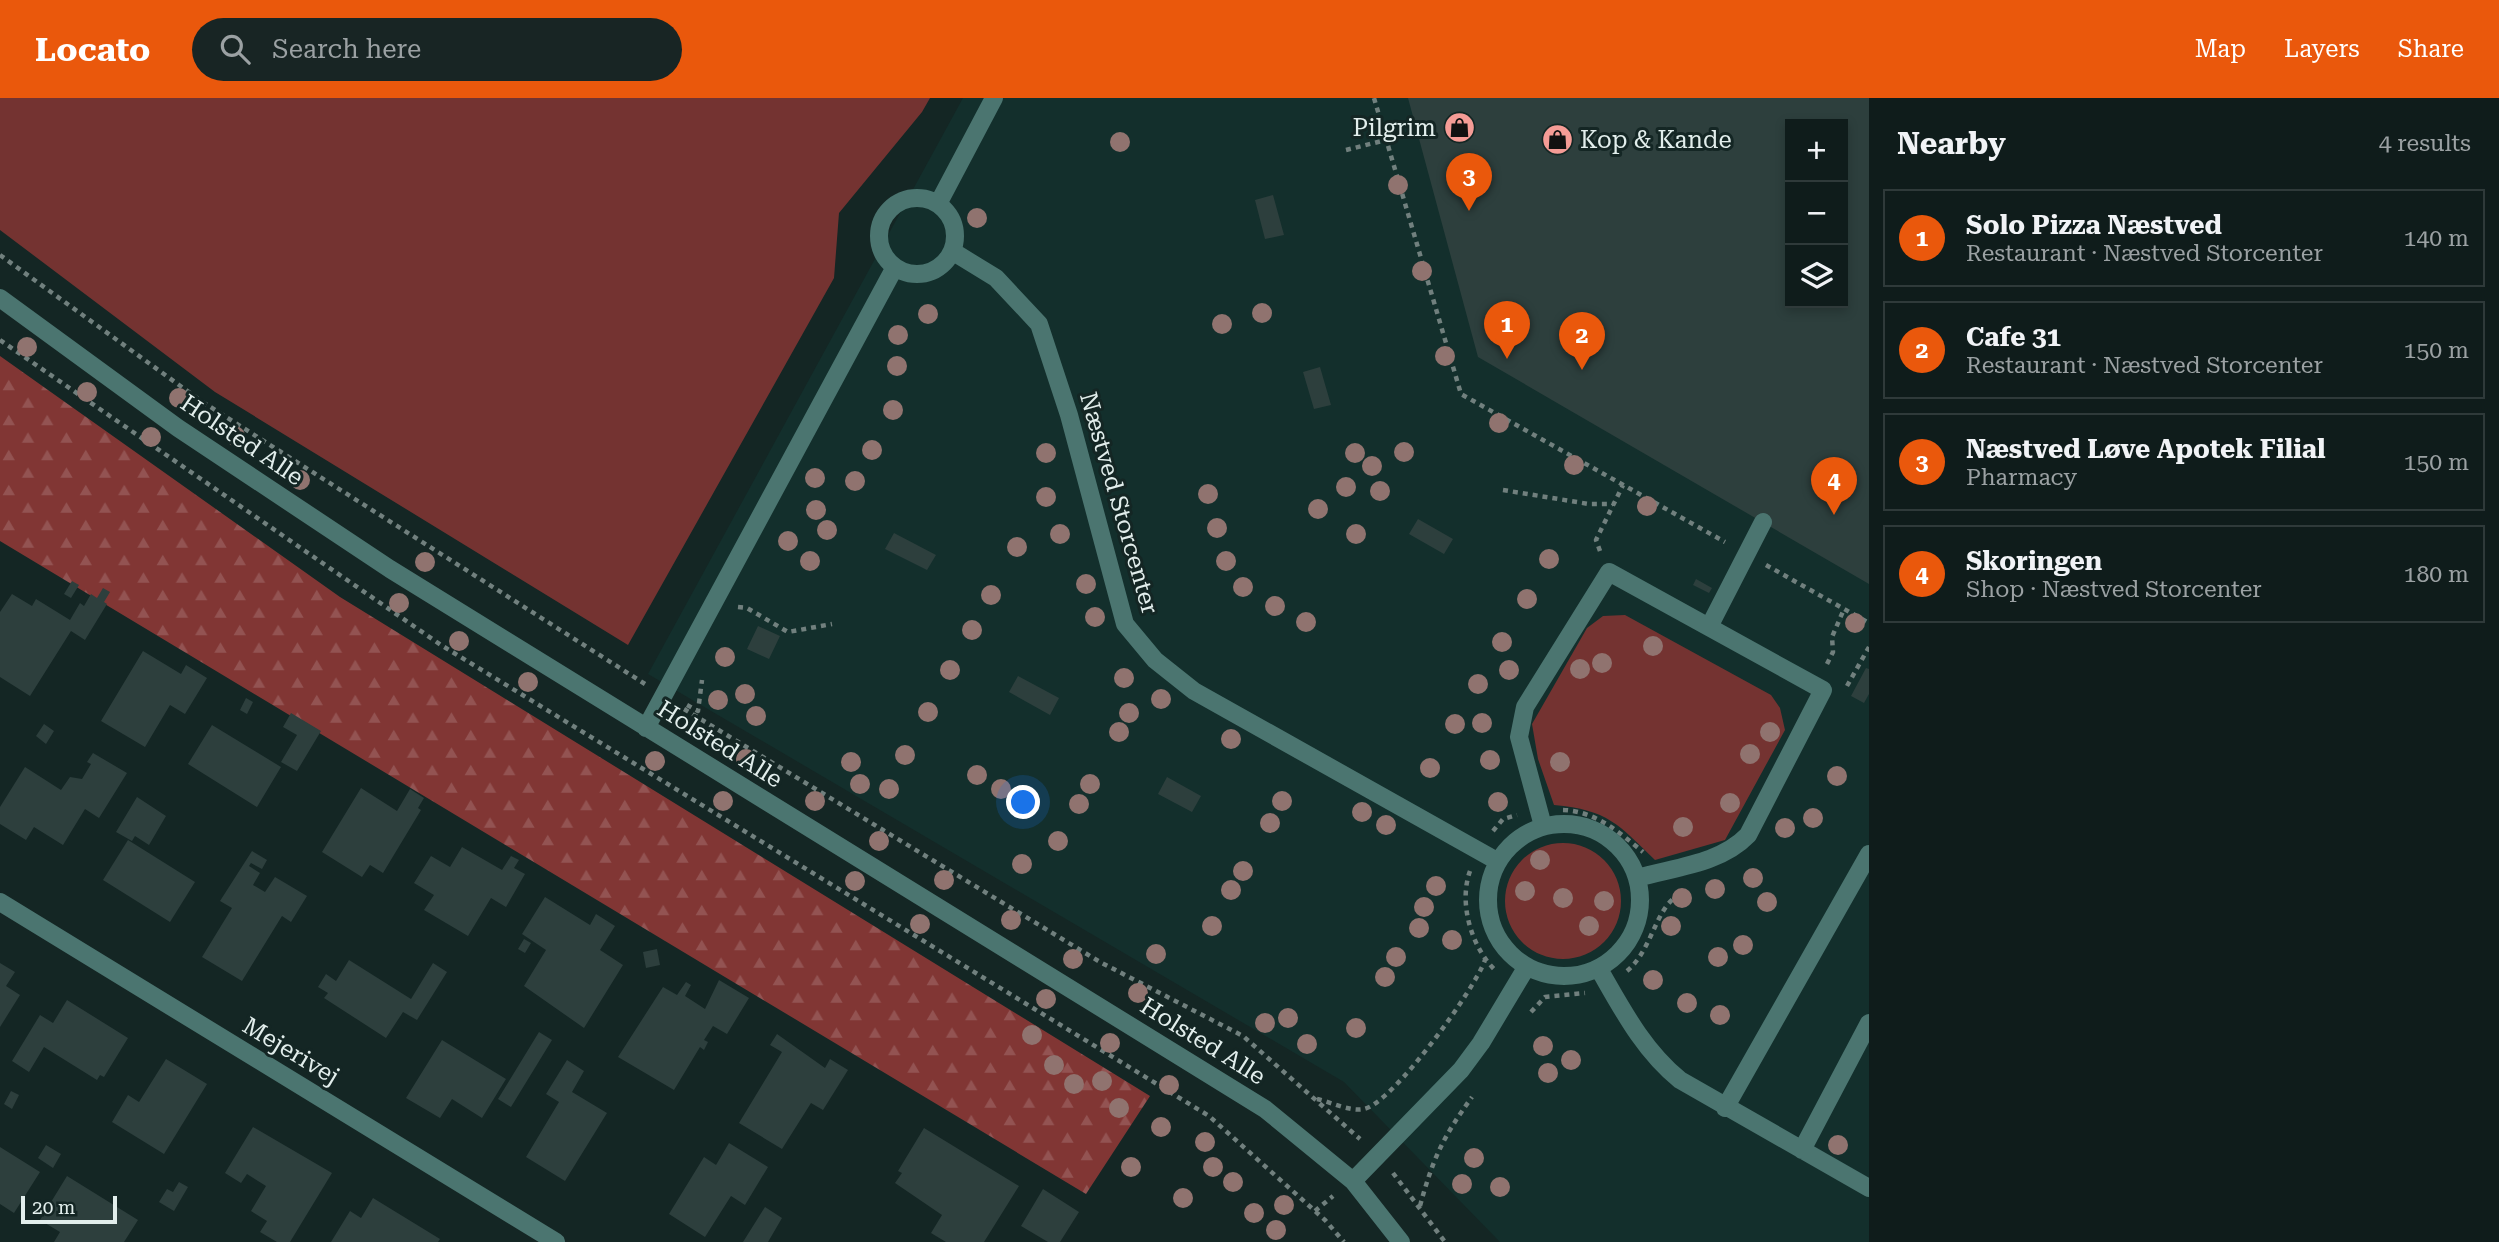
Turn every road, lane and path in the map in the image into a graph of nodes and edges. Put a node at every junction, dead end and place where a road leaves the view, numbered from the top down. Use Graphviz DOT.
graph roads {
  1 [pos="994,98"];
  2 [pos="1374,98"];
  3 [pos="1386,140"];
  4 [pos="1346,150"];
  5 [pos="938,204"];
  6 [pos="952,251"];
  7 [pos="0,255"];
  8 [pos="895,267"];
  9 [pos="0,298"];
  10 [pos="0,340"];
  11 [pos="1623,485"];
  12 [pos="1503,490"];
  13 [pos="1614,504"];
  14 [pos="1763,522"];
  15 [pos="1746,554"];
  16 [pos="1609,572"];
  17 [pos="1844,609"];
  18 [pos="734,611"];
  19 [pos="1869,623"];
  20 [pos="832,624"];
  21 [pos="1709,627"];
  22 [pos="704,673"];
  23 [pos="1817,687"];
  24 [pos="664,694"];
  25 [pos="697,714"];
  26 [pos="646,728"];
  27 [pos="1541,817"];
  28 [pos="1477,851"];
  29 [pos="1869,854"];
  30 [pos="1497,861"];
  31 [pos="1664,870"];
  32 [pos="1637,878"];
  33 [pos="0,902"];
  34 [pos="1670,902"];
  35 [pos="1485,960"];
  36 [pos="1599,969"];
  37 [pos="1522,975"];
  38 [pos="1530,1014"];
  39 [pos="1869,1023"];
  40 [pos="1474,1096"];
  41 [pos="1314,1098"];
  42 [pos="1725,1108"];
  43 [pos="1802,1150"];
  44 [pos="1378,1155"];
  45 [pos="1353,1181"];
  46 [pos="1869,1188"];
  47 [pos="1420,1206"];
  48 [pos="556,1242"];
  49 [pos="1344,1242"];
  50 [pos="1401,1242"];
  51 [pos="1445,1242"];
  1 -- 5 [label="street"];
  2 -- 3 [label="path"];
  3 -- 4 [label="path"];
  3 -- 11 [label="path"];
  5 -- 6 [label="street"];
  5 -- 8 [label="street"];
  6 -- 8 [label="street"];
  6 -- 28 [label="street, Næstved Storcenter"];
  7 -- 24 [label="path"];
  8 -- 24 [label="street"];
  9 -- 26 [label="street, Holsted Alle"];
  10 -- 49 [label="path"];
  11 -- 13 [label="path"];
  11 -- 15 [label="path"];
  12 -- 13 [label="path"];
  13 -- 16 [label="path"];
  14 -- 15 [label="street"];
  15 -- 17 [label="path"];
  15 -- 21 [label="street"];
  16 -- 21 [label="street"];
  16 -- 27 [label="street"];
  17 -- 19 [label="path"];
  17 -- 23 [label="path"];
  18 -- 20 [label="path"];
  21 -- 23 [label="street"];
  22 -- 25 [label="path"];
  23 -- 31 [label="street"];
  24 -- 25 [label="path"];
  24 -- 26 [label="street"];
  25 -- 41 [label="path"];
  26 -- 45 [label="street, Holsted Alle"];
  27 -- 28 [label="path"];
  27 -- 30 [label="street"];
  27 -- 31 [label="path"];
  27 -- 32 [label="street"];
  28 -- 30 [label="street, Næstved Storcenter"];
  28 -- 35 [label="path"];
  29 -- 42 [label="street"];
  30 -- 37 [label="street"];
  31 -- 32 [label="street"];
  31 -- 34 [label="path"];
  32 -- 36 [label="street"];
  33 -- 48 [label="street, Mejerivej"];
  35 -- 37 [label="path"];
  35 -- 41 [label="path"];
  36 -- 37 [label="street"];
  36 -- 42 [label="street"];
  37 -- 38 [label="path"];
  37 -- 44 [label="street"];
  39 -- 43 [label="street"];
  40 -- 47 [label="path"];
  41 -- 44 [label="path"];
  42 -- 43 [label="street"];
  43 -- 46 [label="street"];
  44 -- 45 [label="street"];
  44 -- 47 [label="path"];
  45 -- 50 [label="street, Holsted Alle"];
  47 -- 51 [label="path"];
}
